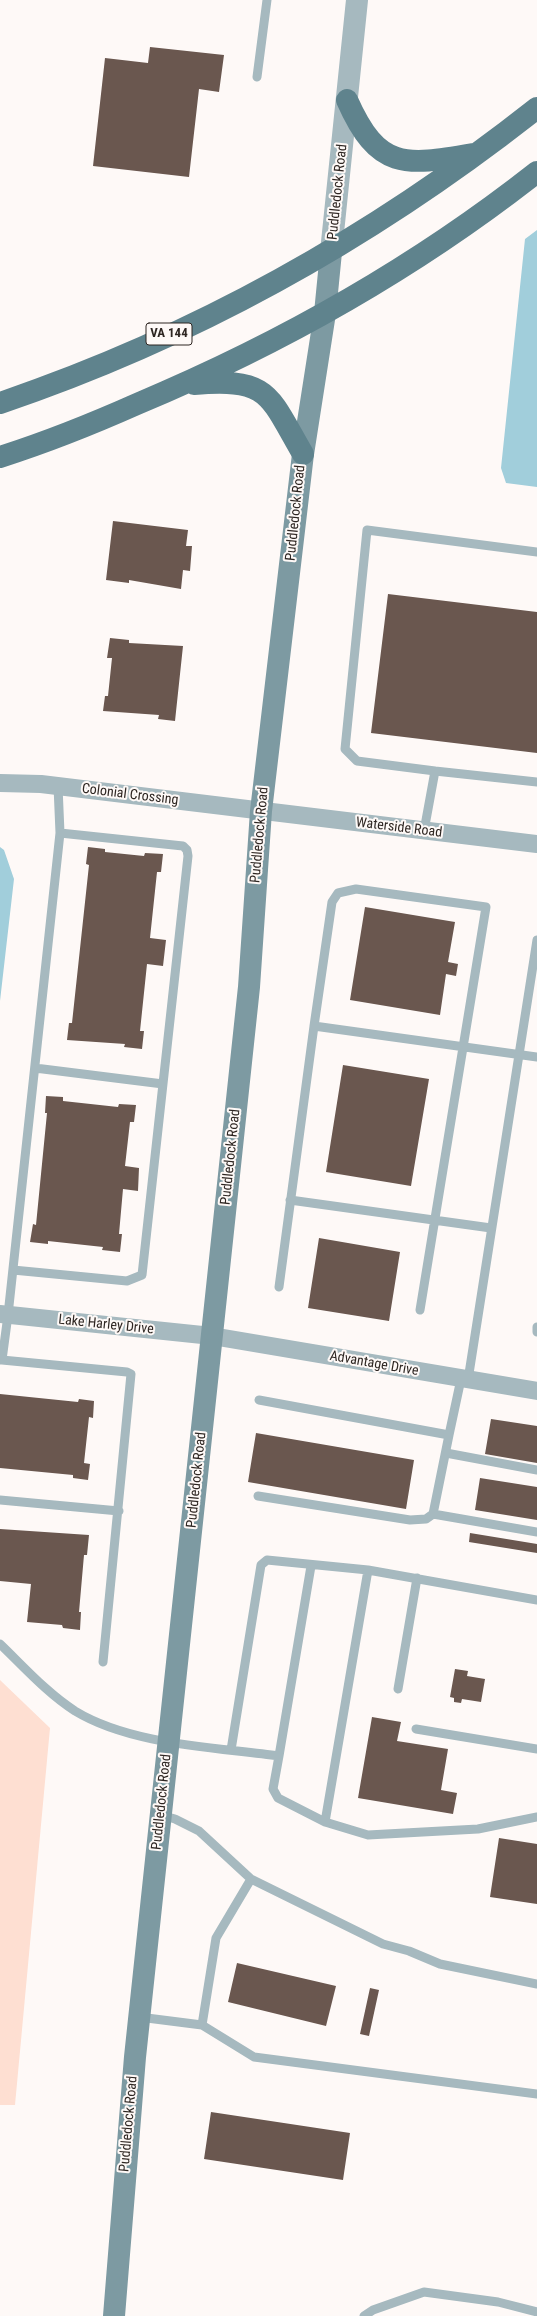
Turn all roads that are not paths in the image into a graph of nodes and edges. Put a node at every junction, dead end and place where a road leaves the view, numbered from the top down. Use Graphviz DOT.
graph roads {
  1 [pos="267,0"];
  2 [pos="357,0"];
  3 [pos="257,76"];
  4 [pos="347,100"];
  5 [pos="537,108"];
  6 [pos="476,154"];
  7 [pos="537,172"];
  8 [pos="331,252"];
  9 [pos="325,313"];
  10 [pos="183,385"];
  11 [pos="0,403"];
  12 [pos="303,454"];
  13 [pos="0,457"];
  14 [pos="537,552"];
  15 [pos="434,770"];
  16 [pos="537,782"];
  17 [pos="0,783"];
  18 [pos="58,786"];
  19 [pos="261,811"];
  20 [pos="424,831"];
  21 [pos="60,833"];
  22 [pos="537,844"];
  23 [pos="537,940"];
  24 [pos="314,1026"];
  25 [pos="462,1047"];
  26 [pos="519,1055"];
  27 [pos="537,1057"];
  28 [pos="35,1068"];
  29 [pos="163,1084"];
  30 [pos="290,1200"];
  31 [pos="434,1221"];
  32 [pos="491,1228"];
  33 [pos="13,1270"];
  34 [pos="278,1287"];
  35 [pos="420,1310"];
  36 [pos="4,1314"];
  37 [pos="537,1327"];
  38 [pos="537,1332"];
  39 [pos="212,1336"];
  40 [pos="1,1360"];
  41 [pos="465,1379"];
  42 [pos="537,1391"];
  43 [pos="259,1400"];
  44 [pos="449,1435"];
  45 [pos="446,1453"];
  46 [pos="537,1470"];
  47 [pos="258,1496"];
  48 [pos="0,1500"];
  49 [pos="118,1510"];
  50 [pos="433,1514"];
  51 [pos="537,1532"];
  52 [pos="311,1566"];
  53 [pos="368,1570"];
  54 [pos="417,1578"];
  55 [pos="537,1600"];
  56 [pos="0,1644"];
  57 [pos="103,1662"];
  58 [pos="398,1688"];
  59 [pos="416,1729"];
  60 [pos="169,1741"];
  61 [pos="537,1749"];
  62 [pos="231,1750"];
  63 [pos="279,1756"];
  64 [pos="161,1815"];
  65 [pos="537,1817"];
  66 [pos="325,1822"];
  67 [pos="251,1879"];
  68 [pos="537,1984"];
  69 [pos="139,2017"];
  70 [pos="202,2025"];
  71 [pos="537,2094"];
  72 [pos="537,2312"];
  73 [pos="114,2316"];
  74 [pos="364,2316"];
  1 -- 3 [label="lane"];
  2 -- 4 [label="street, Puddledock Road"];
  4 -- 6 [label="main road"];
  4 -- 8 [label="street, Puddledock Road"];
  5 -- 6 [label="main road, VA 144"];
  6 -- 8 [label="main road, VA 144"];
  7 -- 9 [label="main road"];
  8 -- 9 [label="main road, Puddledock Road"];
  8 -- 11 [label="main road, VA 144"];
  9 -- 10 [label="main road"];
  9 -- 12 [label="main road, Puddledock Road"];
  10 -- 12 [label="main road"];
  10 -- 13 [label="main road"];
  12 -- 19 [label="main road, Puddledock Road"];
  14 -- 15 [label="lane"];
  15 -- 16 [label="lane"];
  15 -- 20 [label="lane"];
  17 -- 18 [label="street, Colonial Crossing"];
  18 -- 19 [label="street, Colonial Crossing"];
  18 -- 21 [label="lane"];
  19 -- 20 [label="street, Waterside Road"];
  19 -- 39 [label="main road, Puddledock Road"];
  20 -- 22 [label="street, Waterside Road"];
  21 -- 28 [label="lane"];
  21 -- 29 [label="lane"];
  23 -- 26 [label="lane"];
  24 -- 25 [label="lane"];
  24 -- 25 [label="lane"];
  24 -- 30 [label="lane"];
  25 -- 26 [label="lane"];
  25 -- 31 [label="lane"];
  26 -- 27 [label="lane"];
  26 -- 32 [label="lane"];
  28 -- 29 [label="lane"];
  28 -- 33 [label="lane"];
  29 -- 33 [label="lane"];
  30 -- 31 [label="lane"];
  30 -- 34 [label="lane"];
  31 -- 32 [label="lane"];
  31 -- 35 [label="lane"];
  32 -- 41 [label="lane"];
  33 -- 36 [label="lane"];
  36 -- 39 [label="street, Lake Harley Drive"];
  36 -- 40 [label="lane"];
  37 -- 38 [label="lane"];
  39 -- 41 [label="street, Advantage Drive"];
  39 -- 60 [label="main road, Puddledock Road"];
  40 -- 49 [label="lane"];
  41 -- 42 [label="street, Advantage Drive"];
  41 -- 44 [label="lane"];
  43 -- 44 [label="lane"];
  44 -- 45 [label="lane"];
  45 -- 46 [label="lane"];
  45 -- 50 [label="lane"];
  47 -- 50 [label="lane"];
  48 -- 49 [label="lane"];
  49 -- 57 [label="lane"];
  50 -- 51 [label="lane"];
  52 -- 53 [label="lane"];
  52 -- 62 [label="lane"];
  52 -- 63 [label="lane"];
  53 -- 54 [label="lane"];
  53 -- 66 [label="lane"];
  54 -- 55 [label="lane"];
  54 -- 58 [label="lane"];
  56 -- 60 [label="lane"];
  59 -- 61 [label="lane"];
  60 -- 62 [label="lane"];
  60 -- 64 [label="main road, Puddledock Road"];
  62 -- 63 [label="lane"];
  63 -- 66 [label="lane"];
  64 -- 67 [label="lane"];
  64 -- 69 [label="main road, Puddledock Road"];
  65 -- 66 [label="lane"];
  67 -- 68 [label="lane"];
  67 -- 70 [label="lane"];
  69 -- 70 [label="lane"];
  69 -- 73 [label="main road, Puddledock Road"];
  70 -- 71 [label="lane"];
  72 -- 74 [label="lane"];
}
